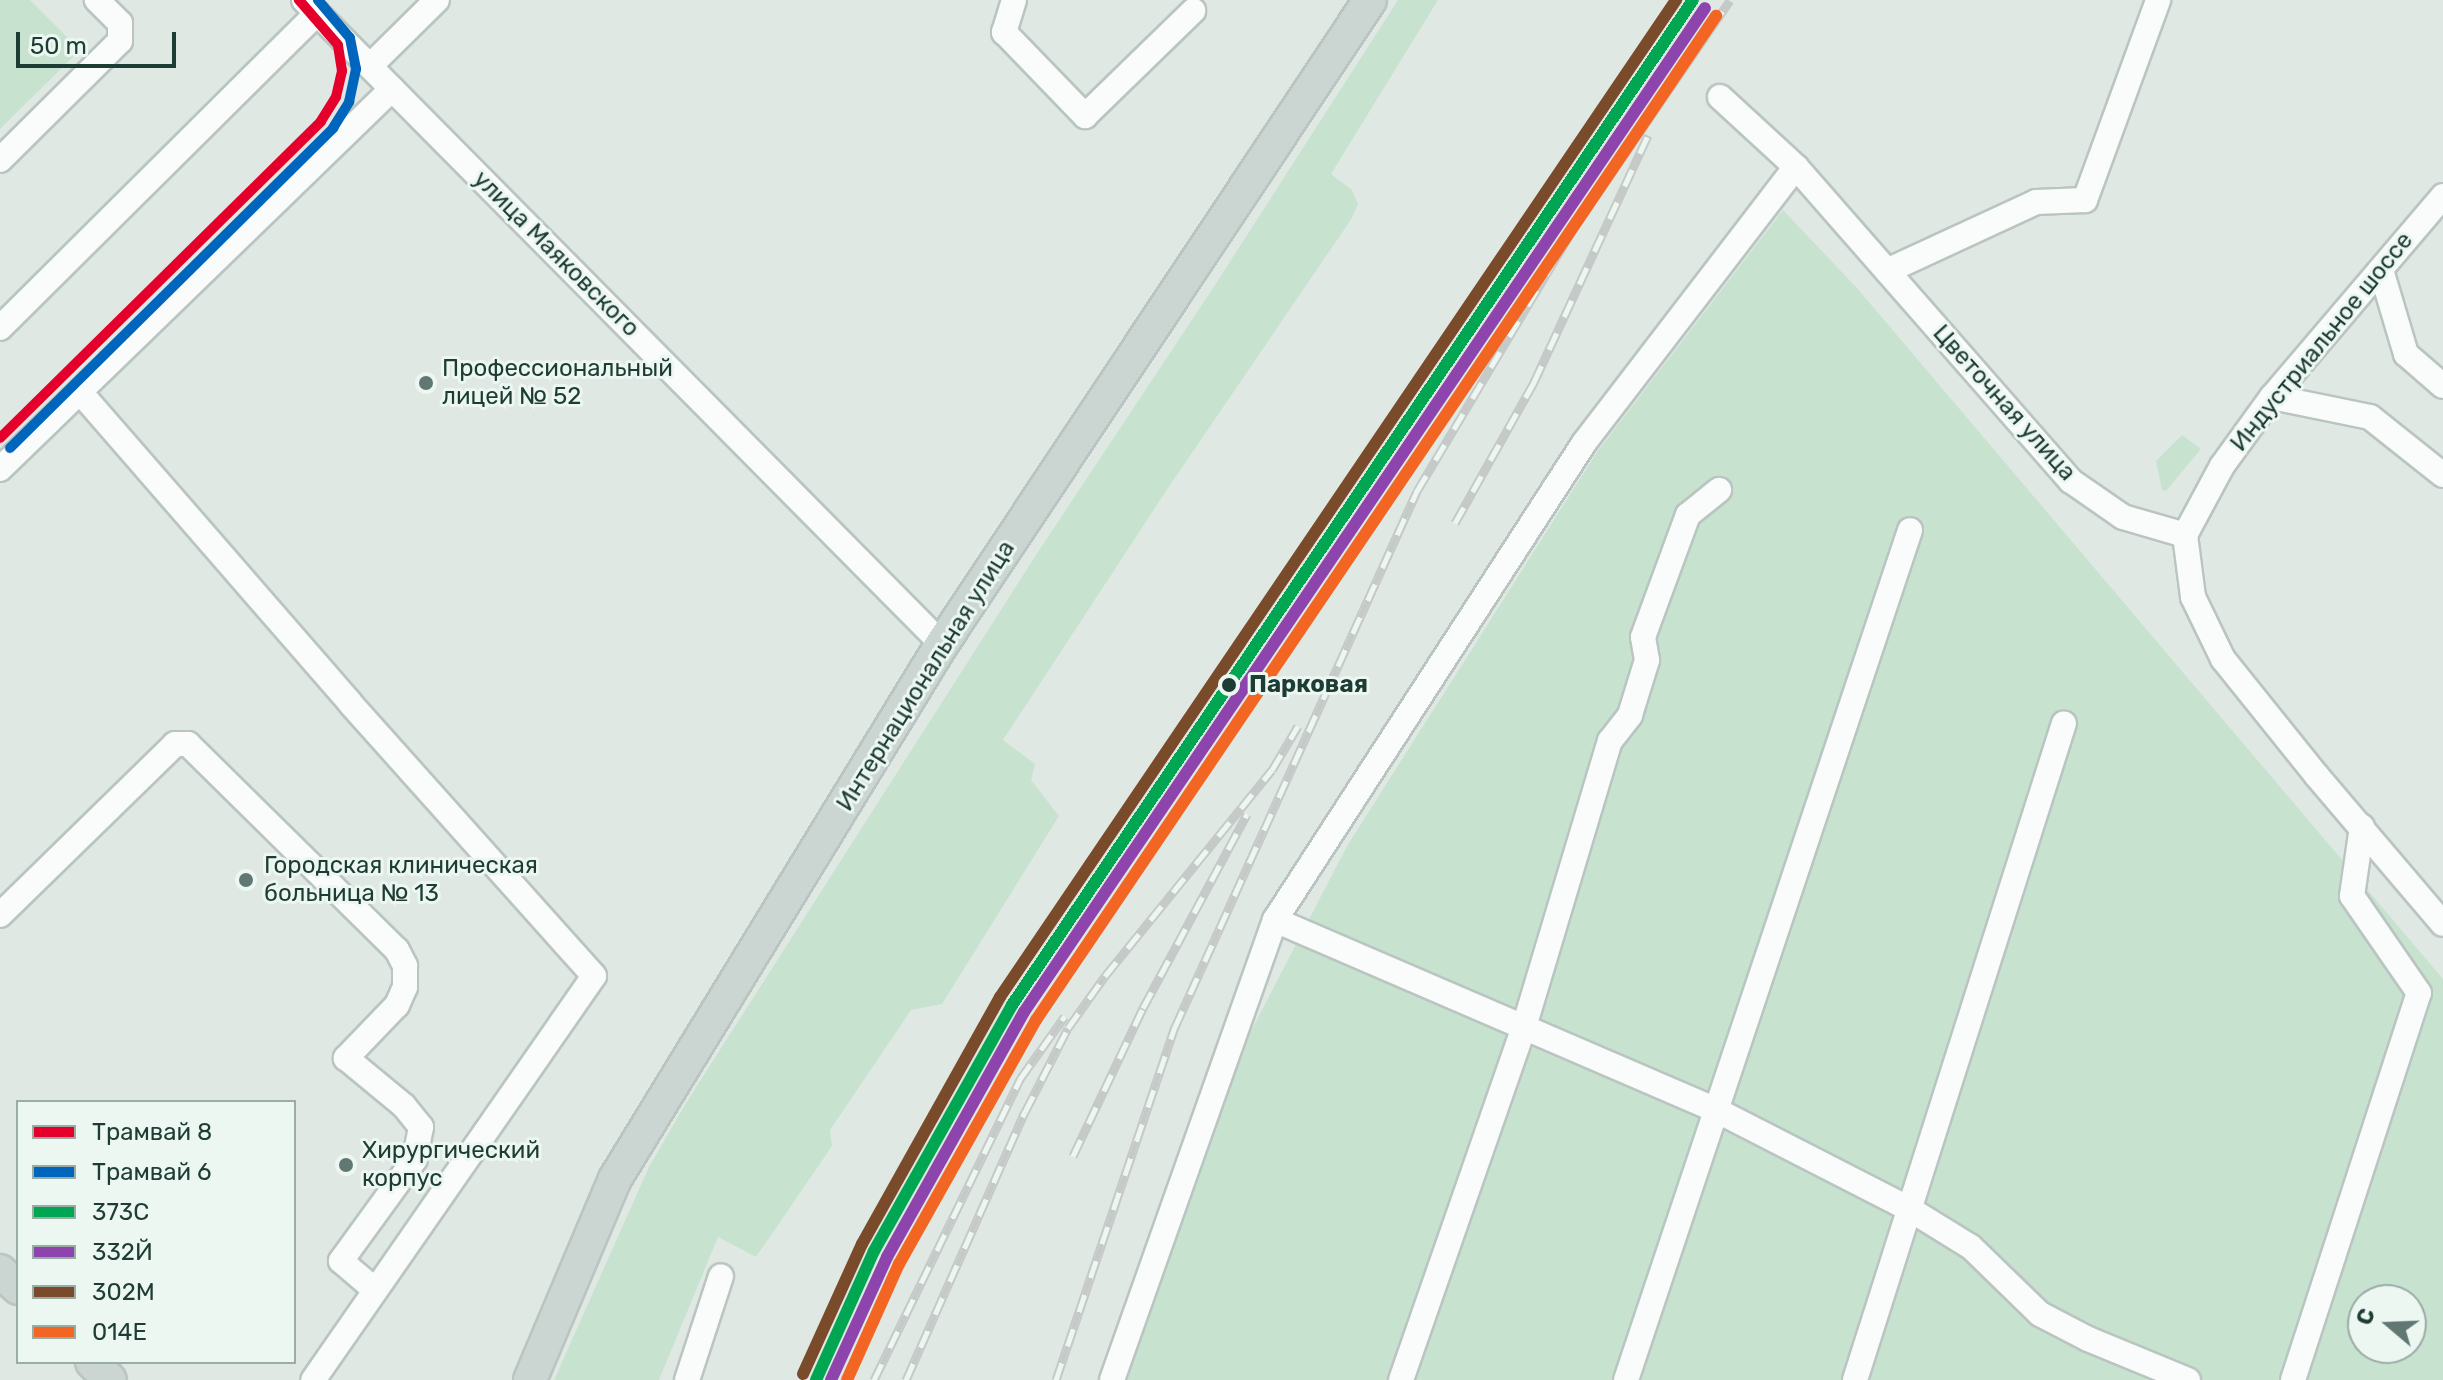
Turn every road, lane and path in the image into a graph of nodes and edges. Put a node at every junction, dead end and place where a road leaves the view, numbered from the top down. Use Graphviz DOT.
graph roads {
  1 [pos="97,0"];
  2 [pos="437,0"];
  3 [pos="1014,0"];
  4 [pos="1370,0"];
  5 [pos="2158,0"];
  6 [pos="311,6"];
  7 [pos="1193,11"];
  8 [pos="370,66"];
  9 [pos="392,89"];
  10 [pos="1720,97"];
  11 [pos="0,160"];
  12 [pos="1796,167"];
  13 [pos="2438,213"];
  14 [pos="2381,270"];
  15 [pos="1887,271"];
  16 [pos="0,328"];
  17 [pos="2443,386"];
  18 [pos="80,392"];
  19 [pos="2272,397"];
  20 [pos="0,469"];
  21 [pos="2443,475"];
  22 [pos="1719,490"];
  23 [pos="1910,530"];
  24 [pos="2185,535"];
  25 [pos="942,644"];
  26 [pos="2064,723"];
  27 [pos="2362,827"];
  28 [pos="0,915"];
  29 [pos="1275,920"];
  30 [pos="2443,924"];
  31 [pos="1524,1027"];
  32 [pos="1716,1110"];
  33 [pos="1911,1210"];
  34 [pos="0,1271"];
  35 [pos="721,1276"];
  36 [pos="16,1286"];
  37 [pos="375,1290"];
  38 [pos="94,1364"];
  39 [pos="110,1380"];
  40 [pos="313,1380"];
  41 [pos="530,1380"];
  42 [pos="687,1380"];
  43 [pos="1112,1380"];
  44 [pos="1401,1380"];
  45 [pos="1626,1380"];
  46 [pos="1855,1380"];
  47 [pos="2188,1380"];
  48 [pos="2293,1380"];
  1 -- 11 [label="street"];
  2 -- 8 [label="street"];
  3 -- 7 [label="street"];
  4 -- 25 [label="main road, Интернациональная улица"];
  5 -- 15 [label="street"];
  6 -- 8 [label="street, улица Маяковского"];
  6 -- 16 [label="street"];
  8 -- 9 [label="street, улица Маяковского"];
  9 -- 18 [label="street"];
  9 -- 25 [label="street, улица Маяковского"];
  10 -- 12 [label="street, Цветочная улица"];
  12 -- 15 [label="street, Цветочная улица"];
  12 -- 29 [label="street"];
  13 -- 14 [label="street, Индустриальное шоссе"];
  14 -- 17 [label="street"];
  14 -- 19 [label="street, Индустриальное шоссе"];
  15 -- 24 [label="street, Цветочная улица"];
  18 -- 20 [label="street"];
  18 -- 37 [label="street"];
  19 -- 21 [label="street"];
  19 -- 24 [label="street, Индустриальное шоссе"];
  22 -- 31 [label="street"];
  23 -- 32 [label="street"];
  24 -- 27 [label="street"];
  25 -- 41 [label="main road, Интернациональная улица"];
  26 -- 33 [label="street"];
  27 -- 30 [label="street"];
  27 -- 48 [label="street"];
  28 -- 37 [label="street"];
  29 -- 31 [label="street"];
  29 -- 43 [label="street"];
  31 -- 32 [label="street"];
  31 -- 44 [label="street"];
  32 -- 33 [label="street"];
  32 -- 45 [label="street"];
  33 -- 46 [label="street"];
  33 -- 47 [label="street"];
  34 -- 36 [label="main road"];
  35 -- 42 [label="street"];
  37 -- 40 [label="street"];
  38 -- 39 [label="main road"];
}
